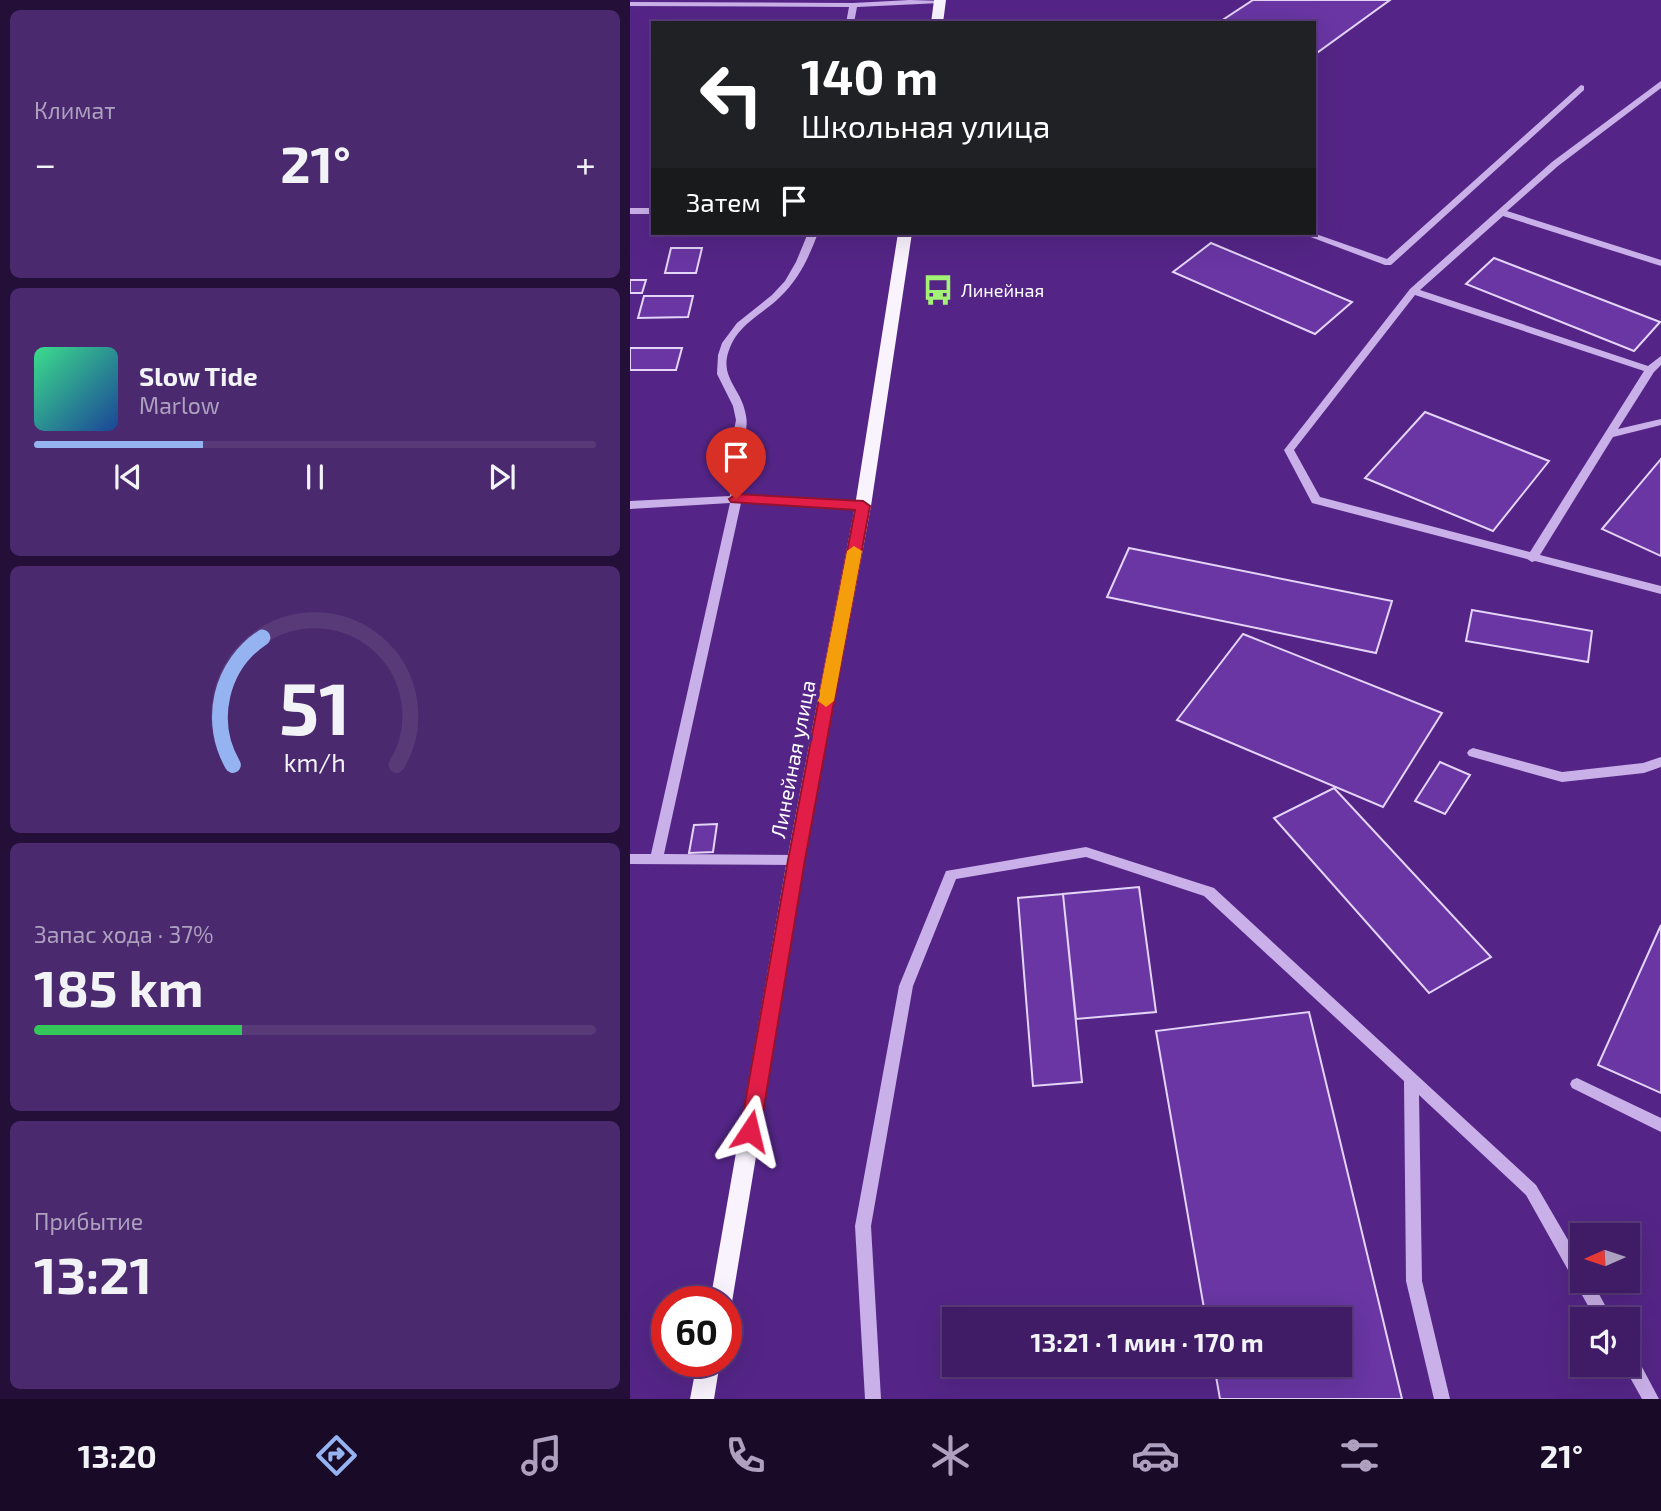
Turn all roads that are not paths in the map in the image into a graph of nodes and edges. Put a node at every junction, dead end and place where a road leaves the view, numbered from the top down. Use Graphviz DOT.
graph roads {
  1 [pos="940,0"];
  2 [pos="630,4"];
  3 [pos="853,5"];
  4 [pos="850,21"];
  5 [pos="937,21"];
  6 [pos="1661,84"];
  7 [pos="1581,88"];
  8 [pos="630,211"];
  9 [pos="651,211"];
  10 [pos="1503,213"];
  11 [pos="812,235"];
  12 [pos="905,235"];
  13 [pos="1311,235"];
  14 [pos="1661,263"];
  15 [pos="1413,291"];
  16 [pos="1661,359"];
  17 [pos="1650,370"];
  18 [pos="1661,422"];
  19 [pos="1609,435"];
  20 [pos="736,499"];
  21 [pos="630,505"];
  22 [pos="863,506"];
  23 [pos="1532,558"];
  24 [pos="1661,590"];
  25 [pos="1473,753"];
  26 [pos="1661,762"];
  27 [pos="630,859"];
  28 [pos="656,859"];
  29 [pos="796,860"];
  30 [pos="1411,1079"];
  31 [pos="1577,1084"];
  32 [pos="1661,1125"];
  33 [pos="1570,1258"];
  34 [pos="723,1286"];
  35 [pos="706,1377"];
  36 [pos="714,1377"];
  37 [pos="1639,1377"];
  38 [pos="702,1399"];
  39 [pos="712,1399"];
  40 [pos="873,1399"];
  41 [pos="1442,1399"];
  42 [pos="1651,1399"];
  1 -- 3 [label="street"];
  1 -- 5 [label="main road"];
  2 -- 3 [label="street"];
  3 -- 4 [label="street"];
  6 -- 10 [label="street"];
  7 -- 13 [label="lane"];
  8 -- 9 [label="street"];
  10 -- 14 [label="street"];
  10 -- 15 [label="street"];
  11 -- 20 [label="street"];
  12 -- 22 [label="main road, Линейная улица"];
  15 -- 17 [label="street"];
  15 -- 23 [label="street"];
  16 -- 17 [label="street"];
  17 -- 19 [label="street"];
  18 -- 19 [label="street"];
  19 -- 23 [label="street"];
  20 -- 21 [label="street"];
  20 -- 22 [label="street"];
  20 -- 28 [label="street"];
  22 -- 29 [label="main road, Линейная улица"];
  23 -- 24 [label="street"];
  25 -- 26 [label="street"];
  27 -- 28 [label="street"];
  28 -- 29 [label="street"];
  29 -- 34 [label="main road, Линейная улица"];
  30 -- 33 [label="street"];
  30 -- 40 [label="street"];
  30 -- 41 [label="street"];
  31 -- 32 [label="street"];
  35 -- 38 [label="main road"];
  36 -- 39 [label="main road"];
  37 -- 42 [label="street"];
}
